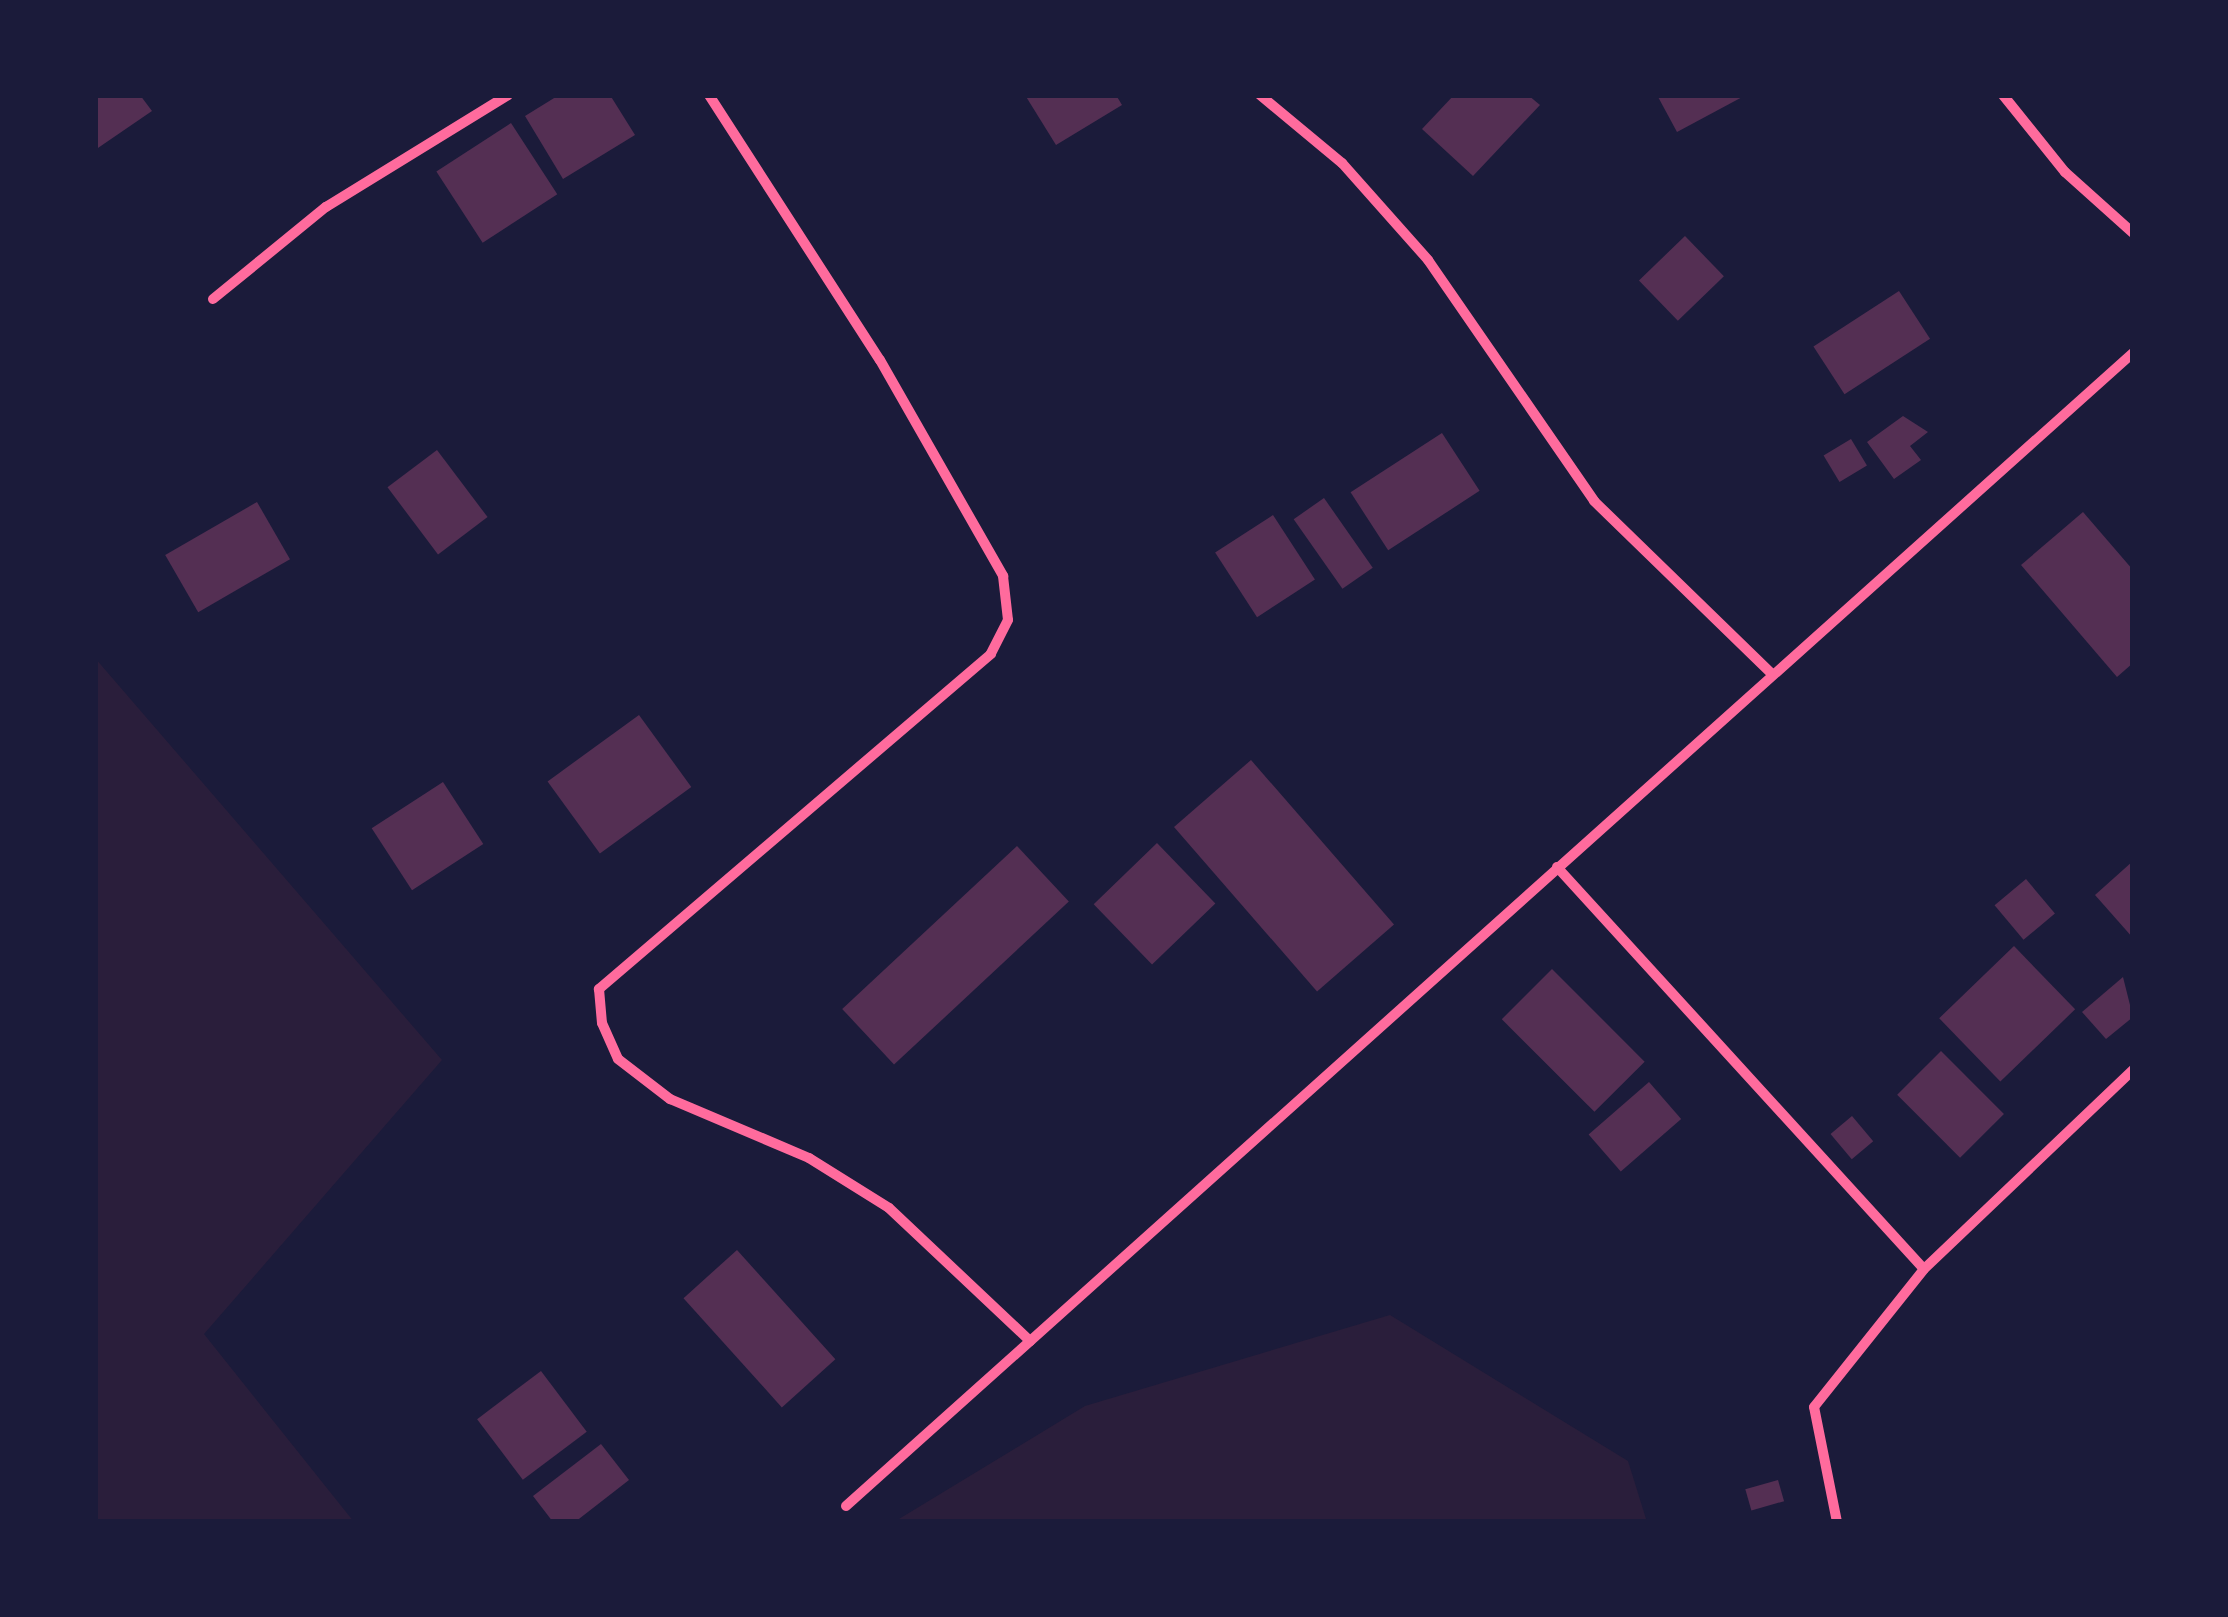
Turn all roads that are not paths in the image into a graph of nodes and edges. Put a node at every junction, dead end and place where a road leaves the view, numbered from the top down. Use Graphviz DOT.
graph roads {
  1 [pos="508,95"];
  2 [pos="709,95"];
  3 [pos="1260,95"];
  4 [pos="2003,95"];
  5 [pos="2133,233"];
  6 [pos="212,299"];
  7 [pos="2133,353"];
  8 [pos="1770,674"];
  9 [pos="1557,866"];
  10 [pos="2133,1070"];
  11 [pos="1924,1269"];
  12 [pos="1030,1341"];
  13 [pos="846,1506"];
  14 [pos="1837,1522"];
  1 -- 6 [label="street"];
  2 -- 12 [label="street"];
  3 -- 8 [label="street"];
  4 -- 5 [label="street"];
  7 -- 8 [label="street"];
  8 -- 9 [label="street"];
  9 -- 11 [label="street"];
  9 -- 12 [label="street"];
  10 -- 11 [label="street"];
  11 -- 14 [label="street"];
  12 -- 13 [label="street"];
}
